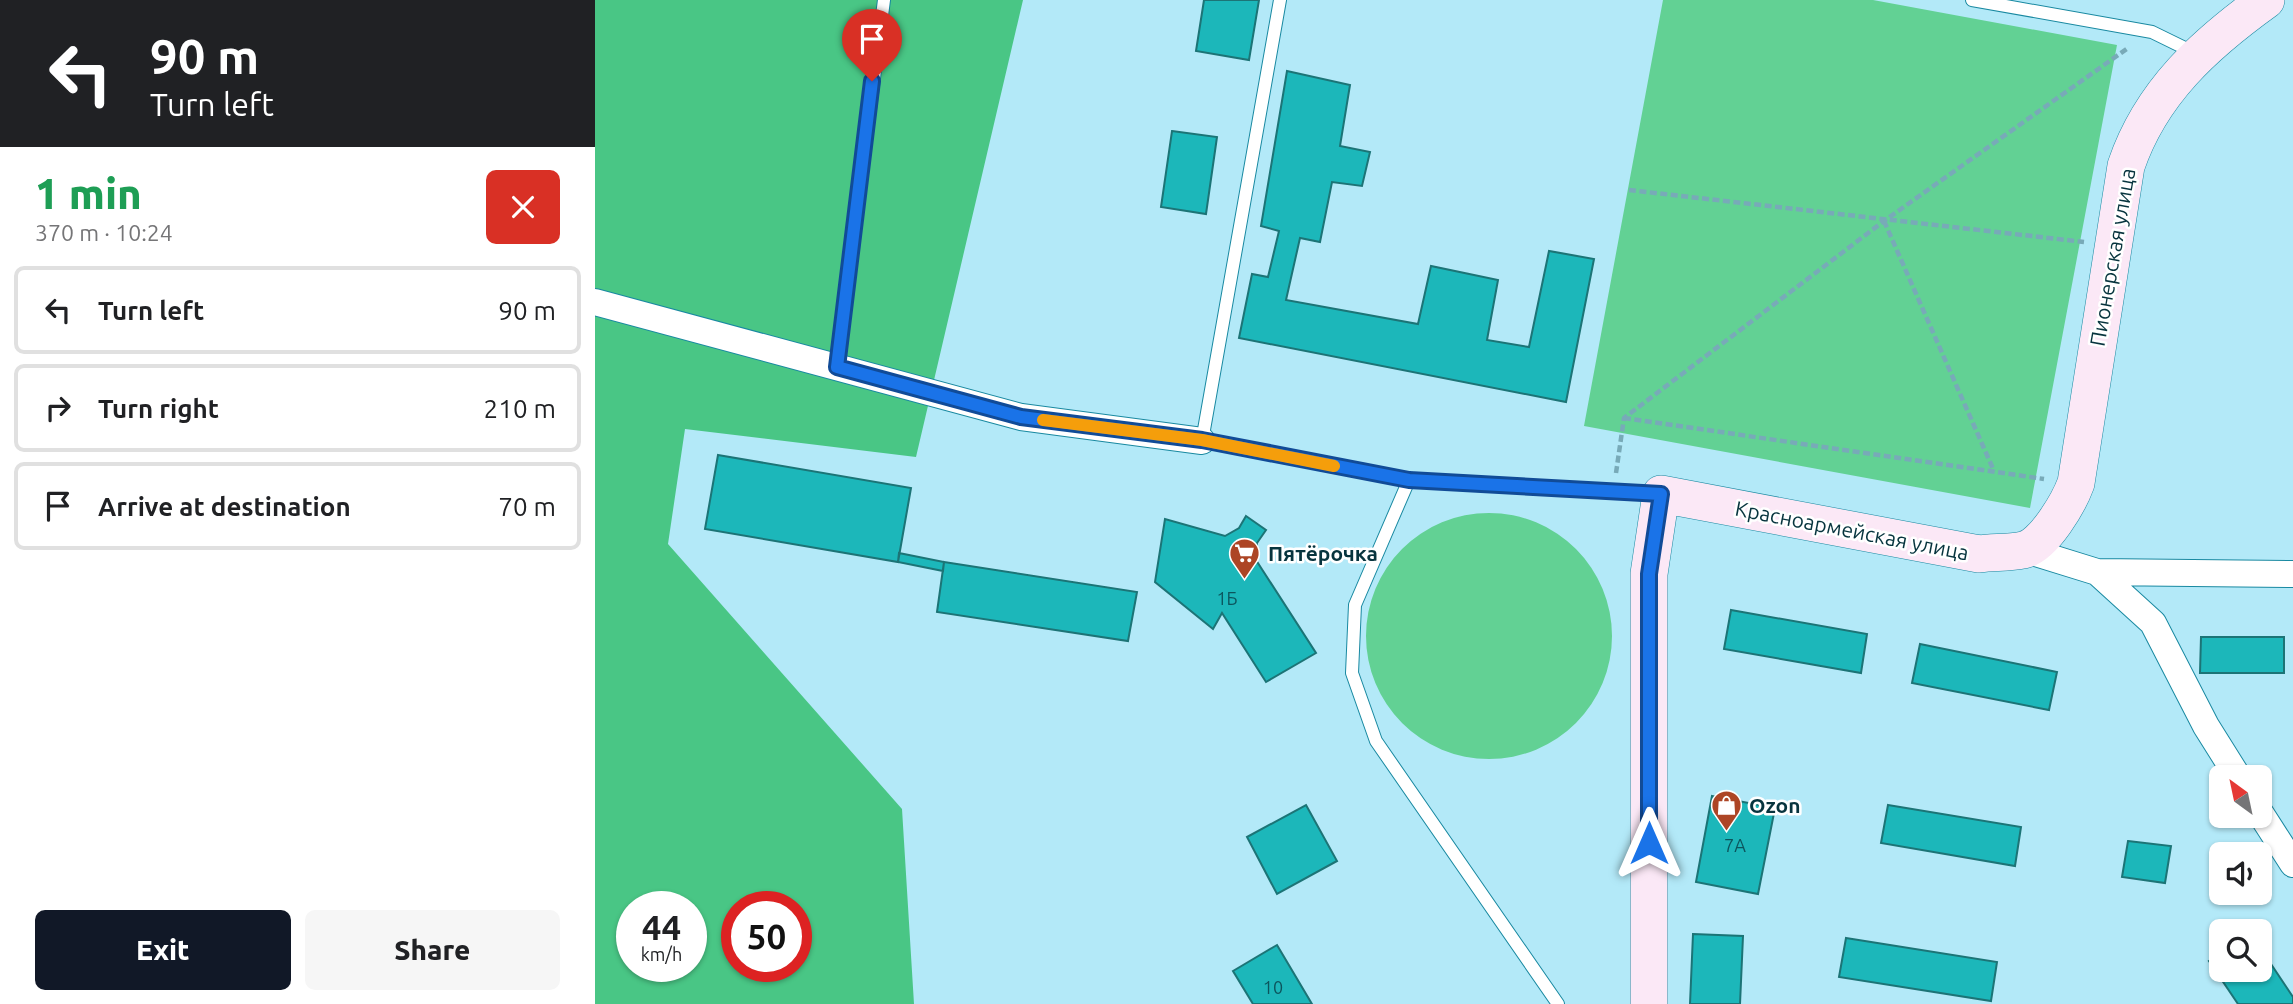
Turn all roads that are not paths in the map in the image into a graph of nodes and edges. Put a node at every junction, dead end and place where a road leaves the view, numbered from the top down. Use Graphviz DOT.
graph roads {
  1 [pos="884,0"];
  2 [pos="1280,0"];
  3 [pos="1972,0"];
  4 [pos="2266,0"];
  5 [pos="2197,54"];
  6 [pos="595,302"];
  7 [pos="837,367"];
  8 [pos="1202,440"];
  9 [pos="1409,480"];
  10 [pos="1661,494"];
  11 [pos="2026,550"];
  12 [pos="2097,572"];
  13 [pos="2293,574"];
  14 [pos="2230,765"];
  15 [pos="2270,828"];
  16 [pos="2293,864"];
  17 [pos="1558,1004"];
  18 [pos="1649,1004"];
  1 -- 7 [label="lane"];
  2 -- 8 [label="lane"];
  3 -- 5 [label="lane"];
  4 -- 5 [label="main road, Пионерская улица"];
  5 -- 11 [label="main road, Пионерская улица"];
  6 -- 7 [label="street"];
  7 -- 8 [label="street"];
  8 -- 9 [label="lane"];
  9 -- 10 [label="lane"];
  9 -- 17 [label="lane"];
  10 -- 11 [label="main road, Красноармейская улица"];
  10 -- 18 [label="main road"];
  11 -- 12 [label="street, Красноармейская улица"];
  12 -- 13 [label="street, Красноармейская улица"];
  12 -- 14 [label="street"];
  15 -- 16 [label="street"];
}
